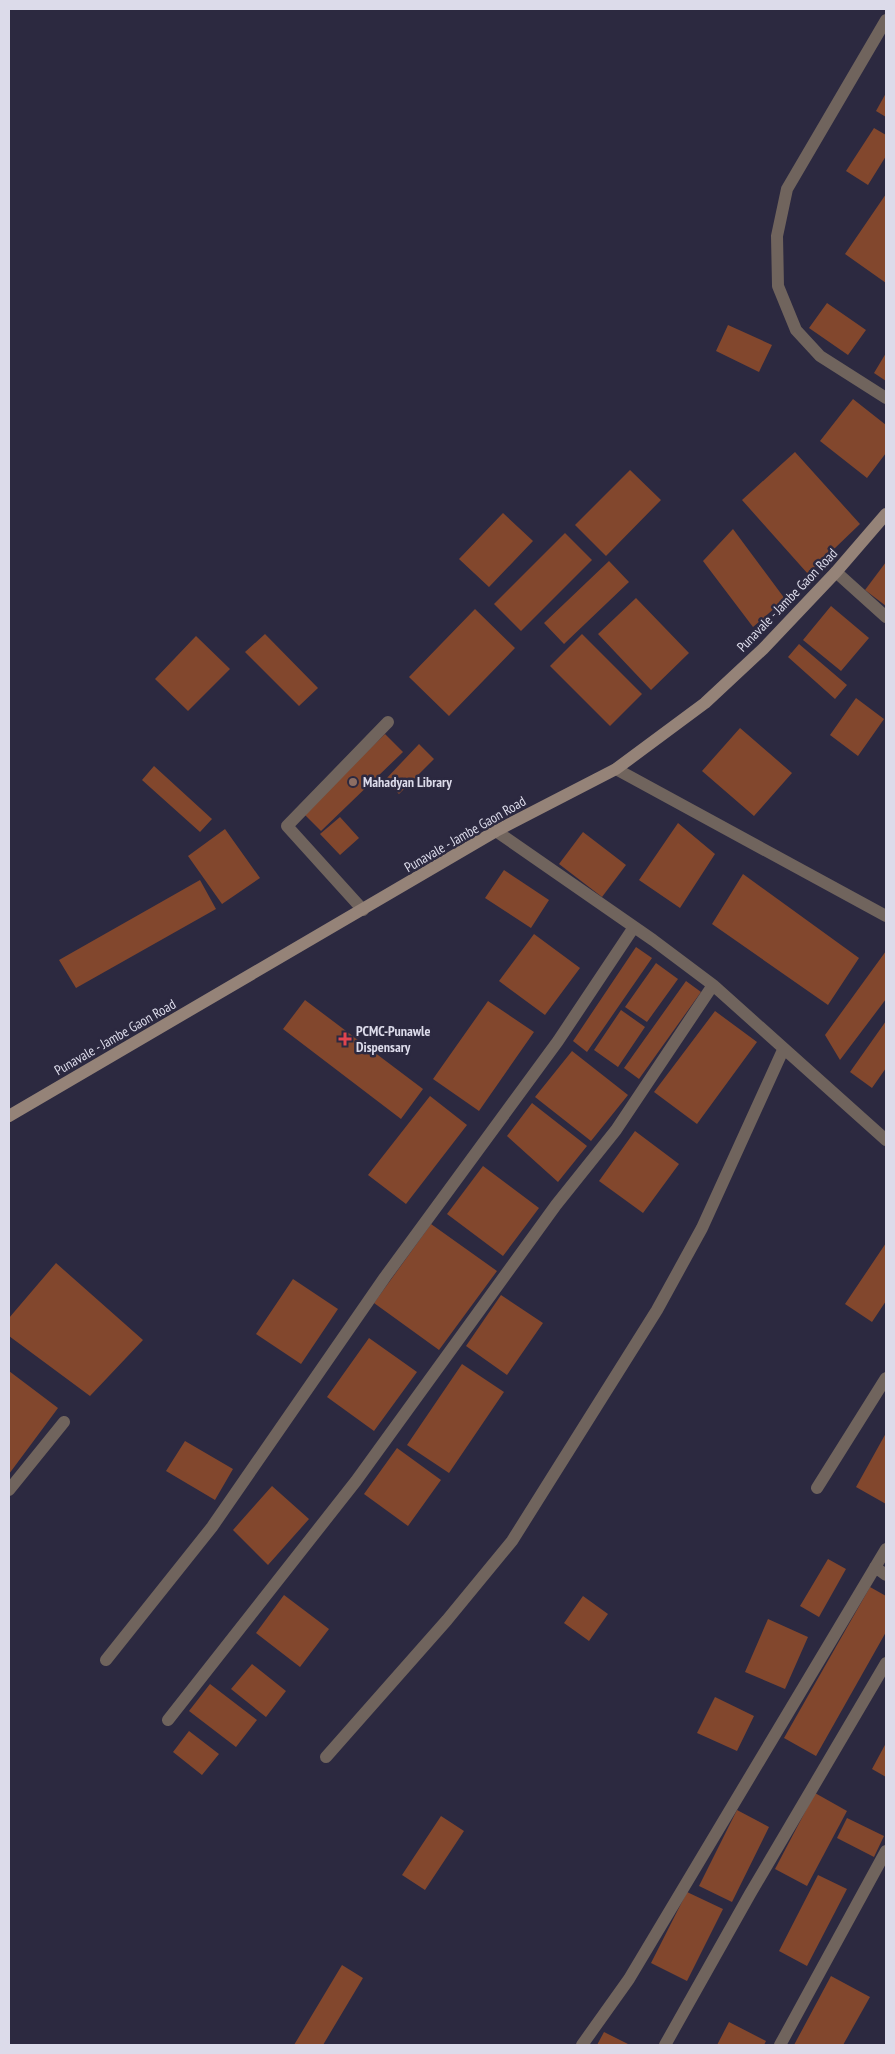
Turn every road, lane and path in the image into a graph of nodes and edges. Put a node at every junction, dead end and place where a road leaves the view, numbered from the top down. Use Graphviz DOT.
graph roads {
  1 [pos="886,20"];
  2 [pos="886,398"];
  3 [pos="886,514"];
  4 [pos="836,572"];
  5 [pos="886,617"];
  6 [pos="388,722"];
  7 [pos="616,769"];
  8 [pos="496,831"];
  9 [pos="363,910"];
  10 [pos="886,914"];
  11 [pos="634,927"];
  12 [pos="713,985"];
  13 [pos="784,1050"];
  14 [pos="9,1116"];
  15 [pos="886,1140"];
  16 [pos="886,1378"];
  17 [pos="64,1422"];
  18 [pos="818,1488"];
  19 [pos="9,1490"];
  20 [pos="886,1549"];
  21 [pos="875,1567"];
  22 [pos="886,1575"];
  23 [pos="106,1660"];
  24 [pos="886,1663"];
  25 [pos="168,1720"];
  26 [pos="326,1757"];
  27 [pos="886,1851"];
  28 [pos="582,2045"];
  29 [pos="665,2045"];
  30 [pos="780,2045"];
  1 -- 2 [label="street"];
  3 -- 4 [label="street, Punavale - Jambe Gaon Road"];
  4 -- 5 [label="street"];
  4 -- 7 [label="street, Punavale - Jambe Gaon Road"];
  6 -- 9 [label="street"];
  7 -- 8 [label="street, Punavale - Jambe Gaon Road"];
  7 -- 10 [label="street"];
  8 -- 9 [label="street, Punavale - Jambe Gaon Road"];
  8 -- 11 [label="street"];
  9 -- 14 [label="street, Punavale - Jambe Gaon Road"];
  11 -- 12 [label="street"];
  11 -- 23 [label="street"];
  12 -- 13 [label="street"];
  12 -- 25 [label="street"];
  13 -- 15 [label="street"];
  13 -- 26 [label="street"];
  16 -- 18 [label="street"];
  17 -- 19 [label="street"];
  20 -- 21 [label="street"];
  21 -- 22 [label="street"];
  21 -- 28 [label="street"];
  24 -- 29 [label="street"];
  27 -- 30 [label="street"];
}
